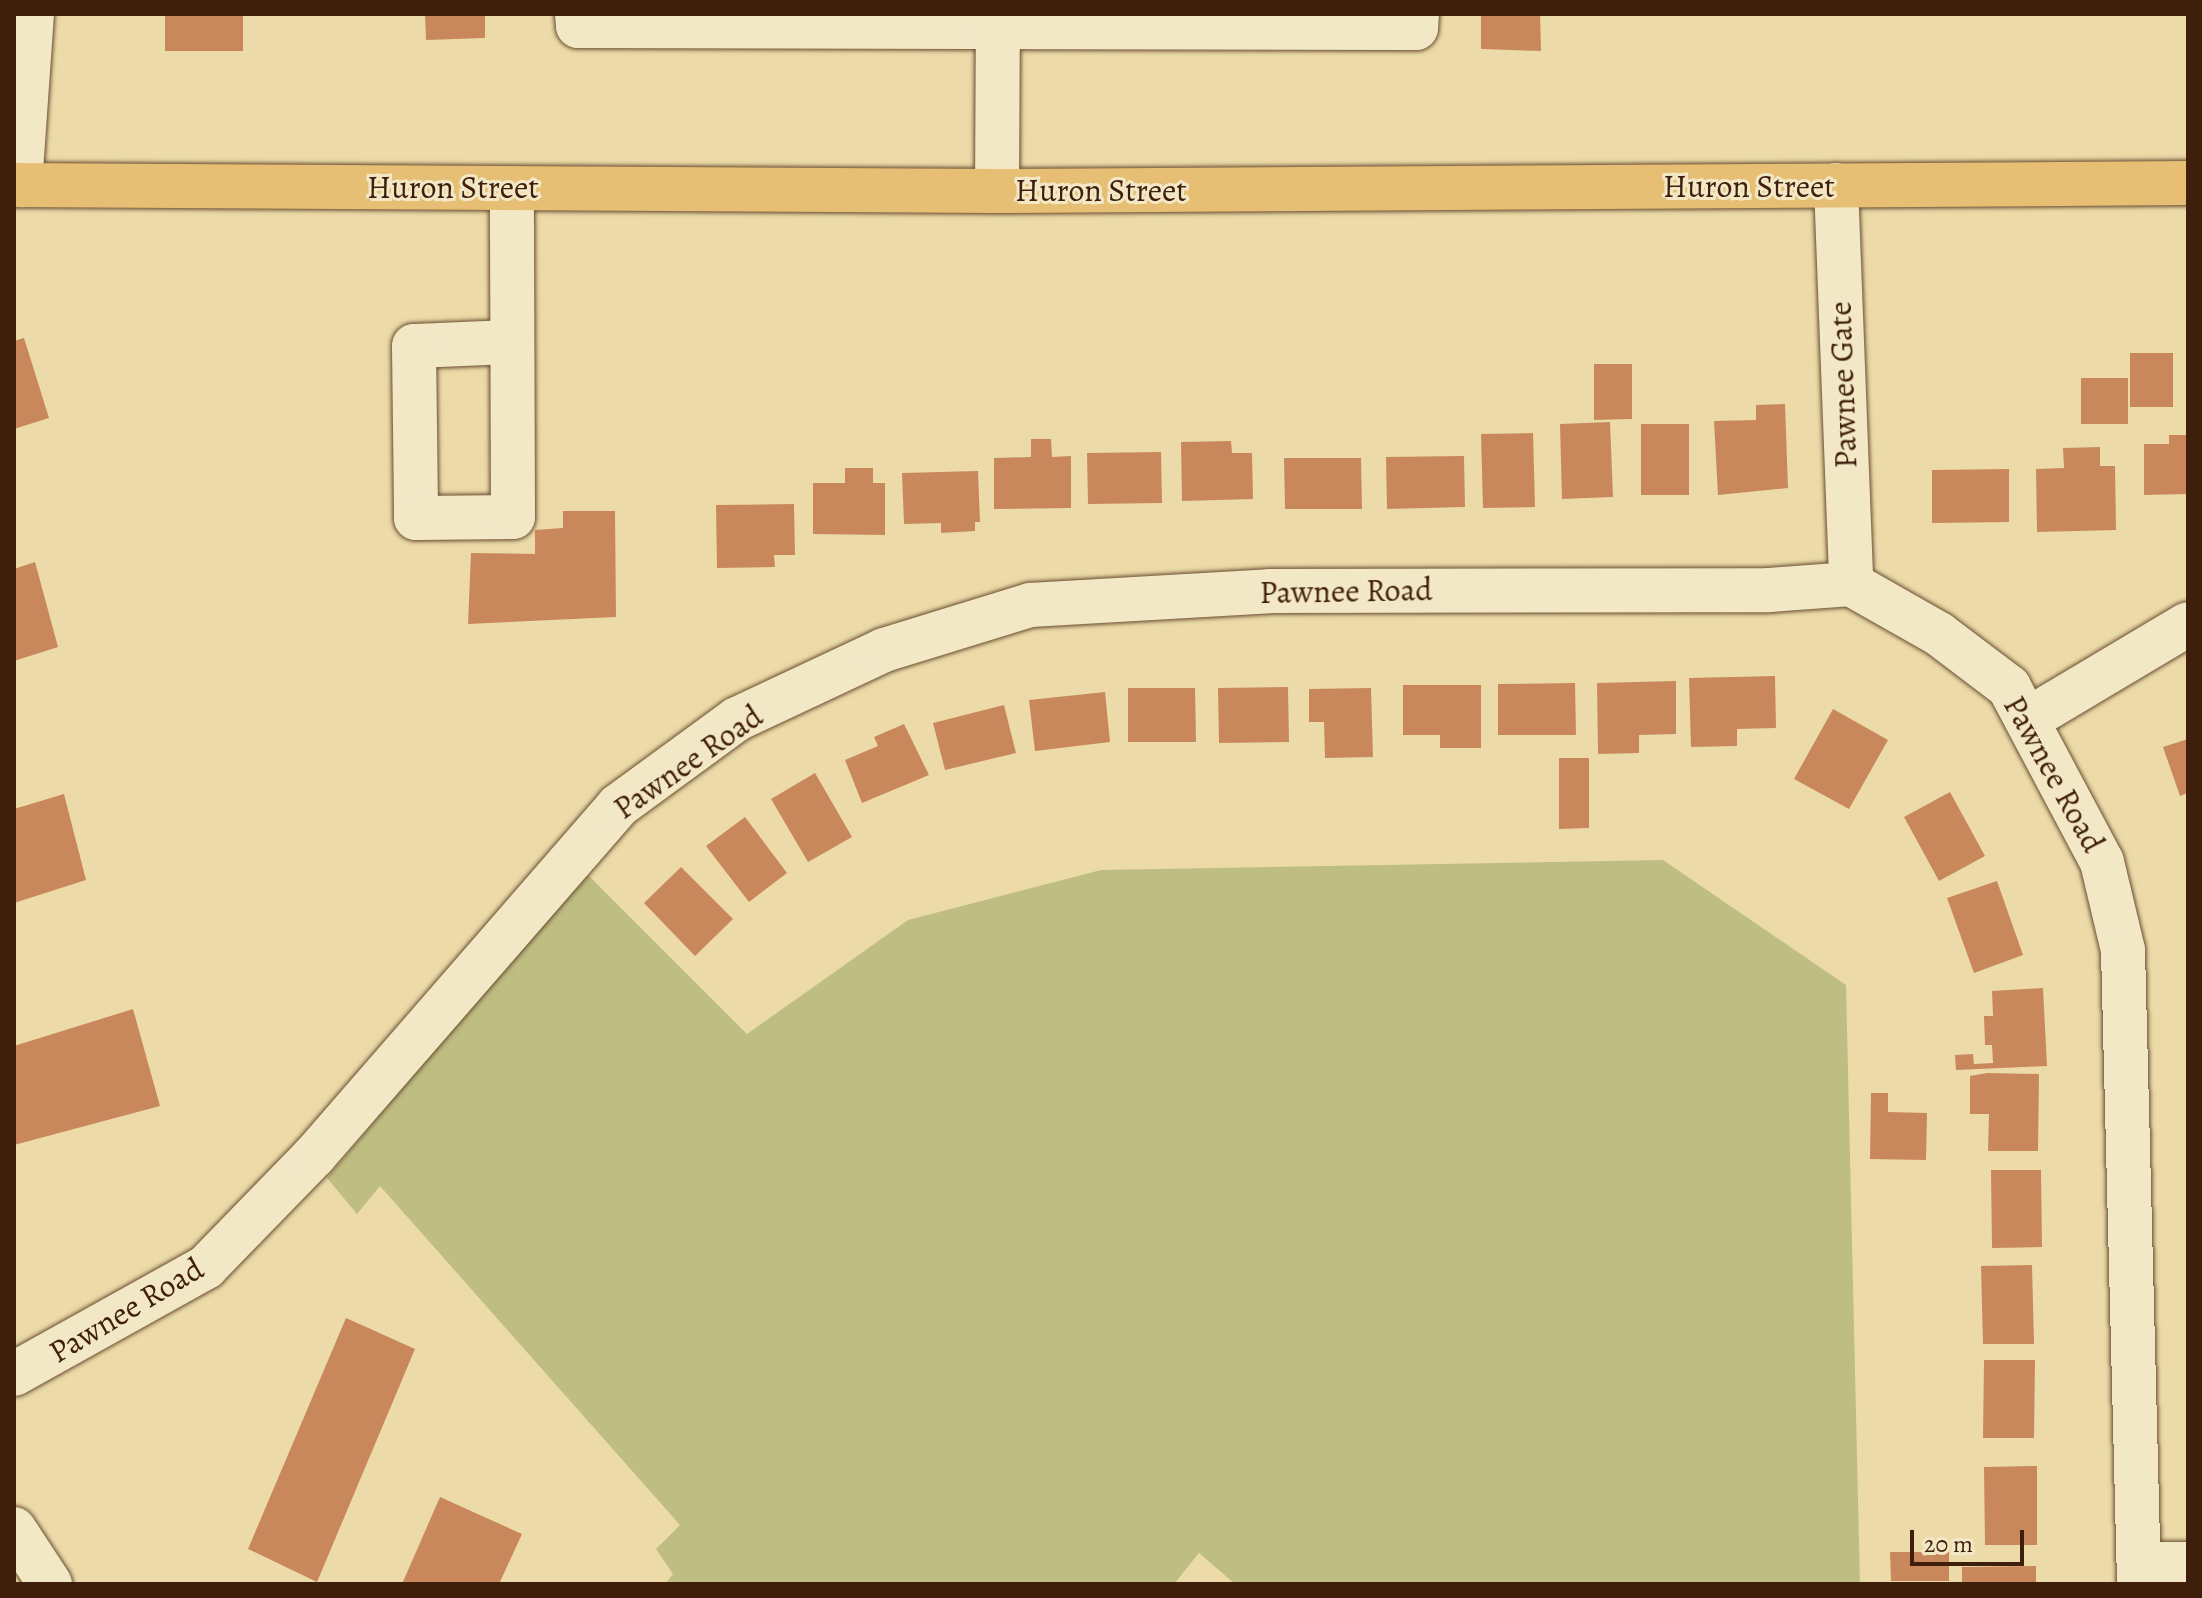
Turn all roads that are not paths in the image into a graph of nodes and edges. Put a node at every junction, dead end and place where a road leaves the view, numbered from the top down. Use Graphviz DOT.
graph roads {
  1 [pos="32,14"];
  2 [pos="577,14"];
  3 [pos="1417,14"];
  4 [pos="998,21"];
  5 [pos="2188,183"];
  6 [pos="17,185"];
  7 [pos="1836,185"];
  8 [pos="512,188"];
  9 [pos="997,191"];
  10 [pos="511,342"];
  11 [pos="1851,584"];
  12 [pos="2188,624"];
  13 [pos="2027,720"];
  14 [pos="14,1374"];
  15 [pos="14,1529"];
  16 [pos="2188,1564"];
  17 [pos="2140,1574"];
  18 [pos="50,1584"];
  1 -- 6 [label="street"];
  2 -- 4 [label="street"];
  3 -- 4 [label="street"];
  4 -- 9 [label="street"];
  5 -- 7 [label="main road, Huron Street"];
  6 -- 8 [label="main road, Huron Street"];
  7 -- 9 [label="main road, Huron Street"];
  7 -- 11 [label="street, Pawnee Gate"];
  8 -- 9 [label="main road, Huron Street"];
  8 -- 10 [label="street"];
  11 -- 13 [label="street, Pawnee Road"];
  11 -- 14 [label="street, Pawnee Road"];
  12 -- 13 [label="street"];
  13 -- 17 [label="street, Pawnee Road"];
  15 -- 18 [label="street"];
  16 -- 17 [label="street"];
}
